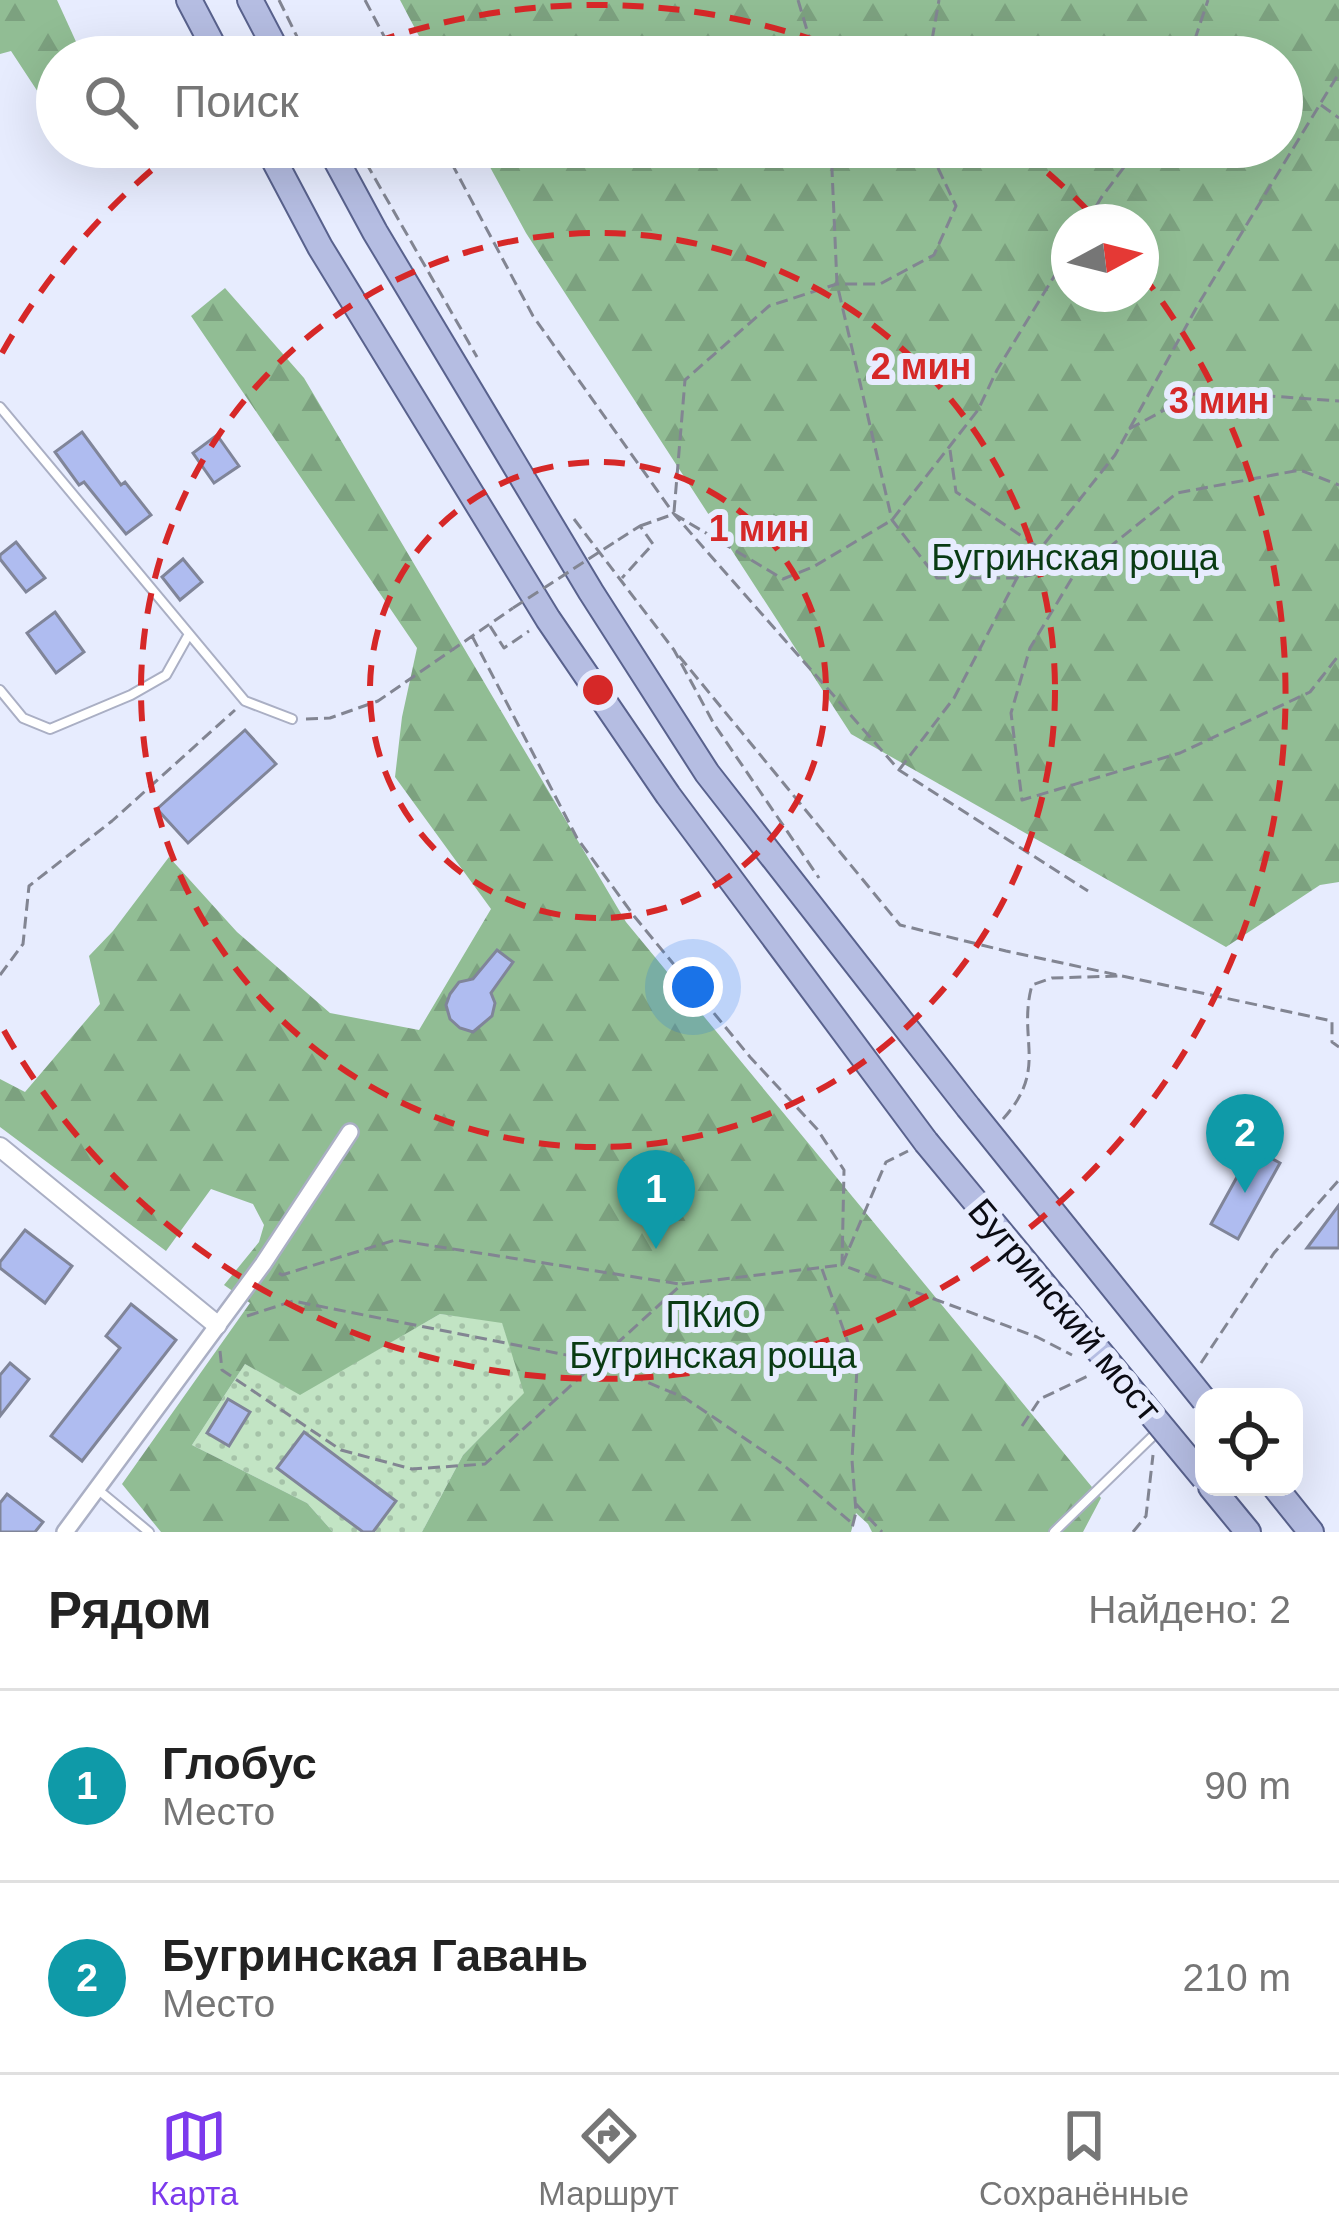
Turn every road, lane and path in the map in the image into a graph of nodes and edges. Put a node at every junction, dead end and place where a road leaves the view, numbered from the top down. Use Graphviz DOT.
graph roads {
  1 [pos="189,0"];
  2 [pos="250,0"];
  3 [pos="279,0"];
  4 [pos="365,0"];
  5 [pos="797,0"];
  6 [pos="939,0"];
  7 [pos="1208,0"];
  8 [pos="208,36"];
  9 [pos="269,36"];
  10 [pos="297,36"];
  11 [pos="384,36"];
  12 [pos="808,36"];
  13 [pos="933,36"];
  14 [pos="1196,36"];
  15 [pos="1339,73"];
  16 [pos="1321,105"];
  17 [pos="1339,118"];
  18 [pos="1303,134"];
  19 [pos="278,168"];
  20 [pos="340,168"];
  21 [pos="369,168"];
  22 [pos="454,168"];
  23 [pos="832,168"];
  24 [pos="938,168"];
  25 [pos="1123,168"];
  26 [pos="1282,168"];
  27 [pos="1098,204"];
  28 [pos="1051,282"];
  29 [pos="837,284"];
  30 [pos="476,354"];
  31 [pos="1339,401"];
  32 [pos="0,407"];
  33 [pos="1129,429"];
  34 [pos="950,448"];
  35 [pos="1339,485"];
  36 [pos="674,514"];
  37 [pos="571,515"];
  38 [pos="892,520"];
  39 [pos="640,526"];
  40 [pos="1040,548"];
  41 [pos="1081,563"];
  42 [pos="1017,578"];
  43 [pos="621,579"];
  44 [pos="548,619"];
  45 [pos="489,624"];
  46 [pos="189,634"];
  47 [pos="472,636"];
  48 [pos="674,650"];
  49 [pos="1339,655"];
  50 [pos="0,690"];
  51 [pos="245,701"];
  52 [pos="292,719"];
  53 [pos="899,770"];
  54 [pos="818,877"];
  55 [pos="1088,891"];
  56 [pos="0,975"];
  57 [pos="1127,975"];
  58 [pos="1339,1013"];
  59 [pos="1332,1021"];
  60 [pos="1339,1047"];
  61 [pos="998,1124"];
  62 [pos="350,1132"];
  63 [pos="926,1142"];
  64 [pos="0,1147"];
  65 [pos="1339,1180"];
  66 [pos="263,1264"];
  67 [pos="842,1265"];
  68 [pos="822,1268"];
  69 [pos="682,1285"];
  70 [pos="217,1325"];
  71 [pos="1037,1337"];
  72 [pos="597,1361"];
  73 [pos="1203,1361"];
  74 [pos="1101,1370"];
  75 [pos="1195,1389"];
  76 [pos="1022,1426"];
  77 [pos="1155,1433"];
  78 [pos="1195,1467"];
  79 [pos="96,1488"];
  80 [pos="1219,1496"];
  81 [pos="1282,1496"];
  82 [pos="855,1502"];
  83 [pos="853,1524"];
  84 [pos="65,1532"];
  85 [pos="149,1532"];
  86 [pos="851,1532"];
  87 [pos="882,1532"];
  88 [pos="1054,1532"];
  89 [pos="1132,1532"];
  90 [pos="1249,1532"];
  91 [pos="1311,1532"];
  1 -- 8 [label="main road"];
  2 -- 9 [label="main road"];
  3 -- 10 [label="path"];
  4 -- 11 [label="path"];
  5 -- 12 [label="path"];
  6 -- 13 [label="path"];
  7 -- 14 [label="path"];
  15 -- 16 [label="path"];
  16 -- 17 [label="path"];
  16 -- 18 [label="path"];
  19 -- 44 [label="main road, Бугринский мост"];
  20 -- 75 [label="main road, bridge"];
  21 -- 30 [label="path"];
  22 -- 36 [label="path"];
  23 -- 29 [label="path"];
  24 -- 29 [label="path"];
  25 -- 27 [label="path"];
  26 -- 33 [label="path"];
  28 -- 34 [label="path"];
  29 -- 36 [label="path"];
  29 -- 38 [label="path"];
  31 -- 33 [label="path"];
  32 -- 46 [label="lane"];
  33 -- 40 [label="path"];
  34 -- 38 [label="path"];
  34 -- 40 [label="path"];
  35 -- 41 [label="path"];
  36 -- 38 [label="path"];
  36 -- 39 [label="path"];
  36 -- 53 [label="path"];
  37 -- 43 [label="path"];
  38 -- 42 [label="path"];
  39 -- 43 [label="path"];
  39 -- 45 [label="path, bridge"];
  40 -- 42 [label="path"];
  41 -- 42 [label="path"];
  41 -- 49 [label="path"];
  42 -- 53 [label="path"];
  43 -- 48 [label="path"];
  44 -- 45 [label="path"];
  44 -- 63 [label="main road, Бугринский мост"];
  45 -- 47 [label="path"];
  46 -- 50 [label="lane"];
  46 -- 51 [label="lane"];
  47 -- 52 [label="path"];
  47 -- 67 [label="path"];
  48 -- 54 [label="path"];
  48 -- 57 [label="path"];
  51 -- 52 [label="lane"];
  51 -- 56 [label="path"];
  53 -- 55 [label="path"];
  57 -- 59 [label="path"];
  57 -- 61 [label="path"];
  58 -- 59 [label="path"];
  59 -- 60 [label="path"];
  62 -- 66 [label="street"];
  63 -- 67 [label="path"];
  63 -- 78 [label="main road, Бугринский мост, bridge"];
  64 -- 70 [label="street"];
  65 -- 73 [label="path"];
  66 -- 69 [label="path"];
  66 -- 70 [label="street"];
  67 -- 68 [label="path"];
  67 -- 71 [label="path"];
  68 -- 69 [label="path"];
  68 -- 82 [label="path"];
  69 -- 72 [label="path"];
  70 -- 72 [label="path"];
  70 -- 72 [label="path"];
  70 -- 79 [label="street"];
  72 -- 83 [label="path"];
  74 -- 76 [label="path"];
  77 -- 88 [label="lane"];
  77 -- 89 [label="path"];
  79 -- 84 [label="street"];
  79 -- 85 [label="lane"];
  80 -- 90 [label="main road"];
  81 -- 91 [label="main road"];
  82 -- 83 [label="path"];
  82 -- 87 [label="path"];
  83 -- 86 [label="path"];
}
